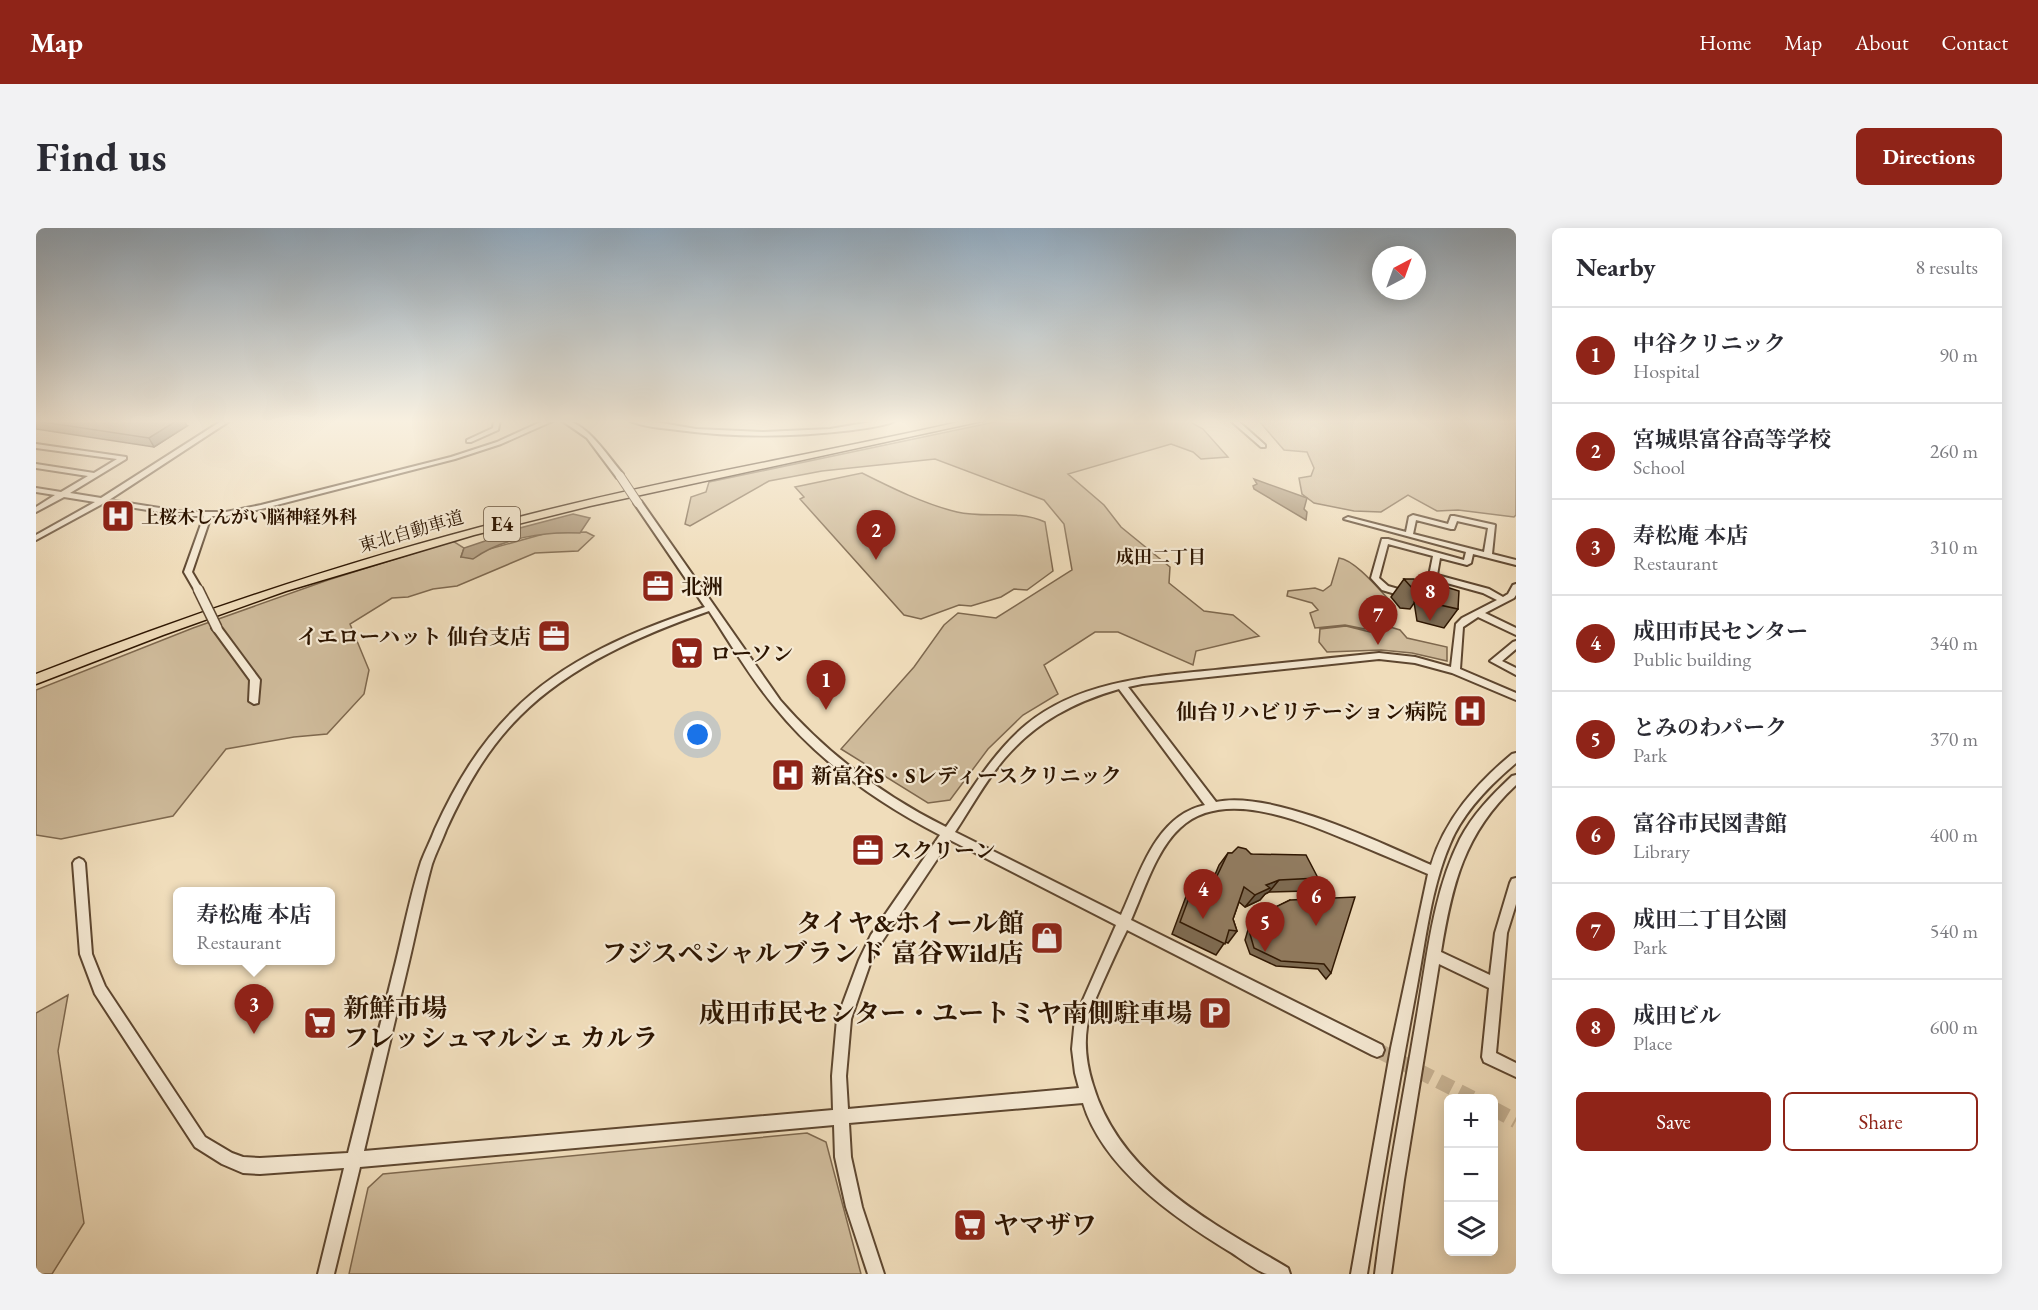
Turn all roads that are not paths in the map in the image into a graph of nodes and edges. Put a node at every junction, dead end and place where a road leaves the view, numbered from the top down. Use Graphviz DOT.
graph roads {
  1 [pos="55,469"];
  2 [pos="106,469"];
  3 [pos="152,469"];
  4 [pos="411,469"];
  5 [pos="614,469"];
  6 [pos="717,469"];
  7 [pos="750,469"];
  8 [pos="96,475"];
  9 [pos="36,490"];
  10 [pos="65,494"];
  11 [pos="102,501"];
  12 [pos="36,510"];
  13 [pos="208,514"];
  14 [pos="1348,519"];
  15 [pos="1409,535"];
  16 [pos="36,538"];
  17 [pos="1470,551"];
  18 [pos="1437,555"];
  19 [pos="1488,556"];
  20 [pos="1516,563"];
  21 [pos="1433,576"];
  22 [pos="1516,587"];
  23 [pos="1503,600"];
  24 [pos="710,608"];
  25 [pos="1478,613"];
  26 [pos="1516,632"];
  27 [pos="1516,644"];
  28 [pos="36,669"];
  29 [pos="1455,670"];
  30 [pos="1516,672"];
  31 [pos="36,678"];
  32 [pos="1121,685"];
  33 [pos="1516,697"];
  34 [pos="254,701"];
  35 [pos="1516,757"];
  36 [pos="1516,779"];
  37 [pos="1213,807"];
  38 [pos="947,833"];
  39 [pos="79,863"];
  40 [pos="1434,872"];
  41 [pos="1516,883"];
  42 [pos="1121,922"];
  43 [pos="1435,956"];
  44 [pos="1495,984"];
  45 [pos="1377,1050"];
  46 [pos="1516,1070"];
  47 [pos="1086,1095"];
  48 [pos="839,1116"];
  49 [pos="354,1159"];
  50 [pos="326,1274"];
  51 [pos="876,1274"];
  52 [pos="1282,1274"];
  53 [pos="1359,1274"];
  54 [pos="1383,1274"];
  1 -- 8 [label="street"];
  2 -- 8 [label="street"];
  3 -- 11 [label="street"];
  4 -- 13 [label="street"];
  5 -- 24 [label="street, bridge"];
  6 -- 28 [label="highway, 東北自動車道 / E4"];
  7 -- 31 [label="highway, 東北自動車道 / E4"];
  8 -- 10 [label="street"];
  9 -- 10 [label="street"];
  10 -- 11 [label="street"];
  10 -- 12 [label="street"];
  11 -- 13 [label="street"];
  11 -- 16 [label="street"];
  13 -- 34 [label="street, bridge"];
  14 -- 15 [label="street"];
  15 -- 17 [label="street"];
  15 -- 19 [label="street"];
  17 -- 18 [label="street"];
  17 -- 19 [label="street"];
  18 -- 21 [label="street"];
  18 -- 21 [label="street"];
  19 -- 20 [label="street"];
  21 -- 23 [label="street"];
  22 -- 23 [label="street"];
  23 -- 25 [label="street"];
  24 -- 38 [label="street"];
  24 -- 49 [label="street"];
  25 -- 26 [label="street"];
  25 -- 29 [label="street"];
  27 -- 30 [label="street"];
  29 -- 32 [label="street"];
  29 -- 33 [label="street"];
  32 -- 37 [label="street"];
  32 -- 38 [label="street"];
  35 -- 40 [label="street"];
  36 -- 43 [label="street"];
  37 -- 40 [label="street"];
  37 -- 42 [label="street"];
  38 -- 42 [label="street"];
  38 -- 48 [label="street"];
  39 -- 49 [label="street"];
  40 -- 53 [label="street"];
  41 -- 44 [label="street"];
  42 -- 45 [label="street"];
  42 -- 47 [label="street"];
  43 -- 44 [label="street"];
  43 -- 54 [label="street"];
  44 -- 46 [label="street"];
  47 -- 48 [label="street"];
  47 -- 52 [label="street"];
  48 -- 49 [label="street"];
  48 -- 51 [label="street"];
  49 -- 50 [label="street"];
}
